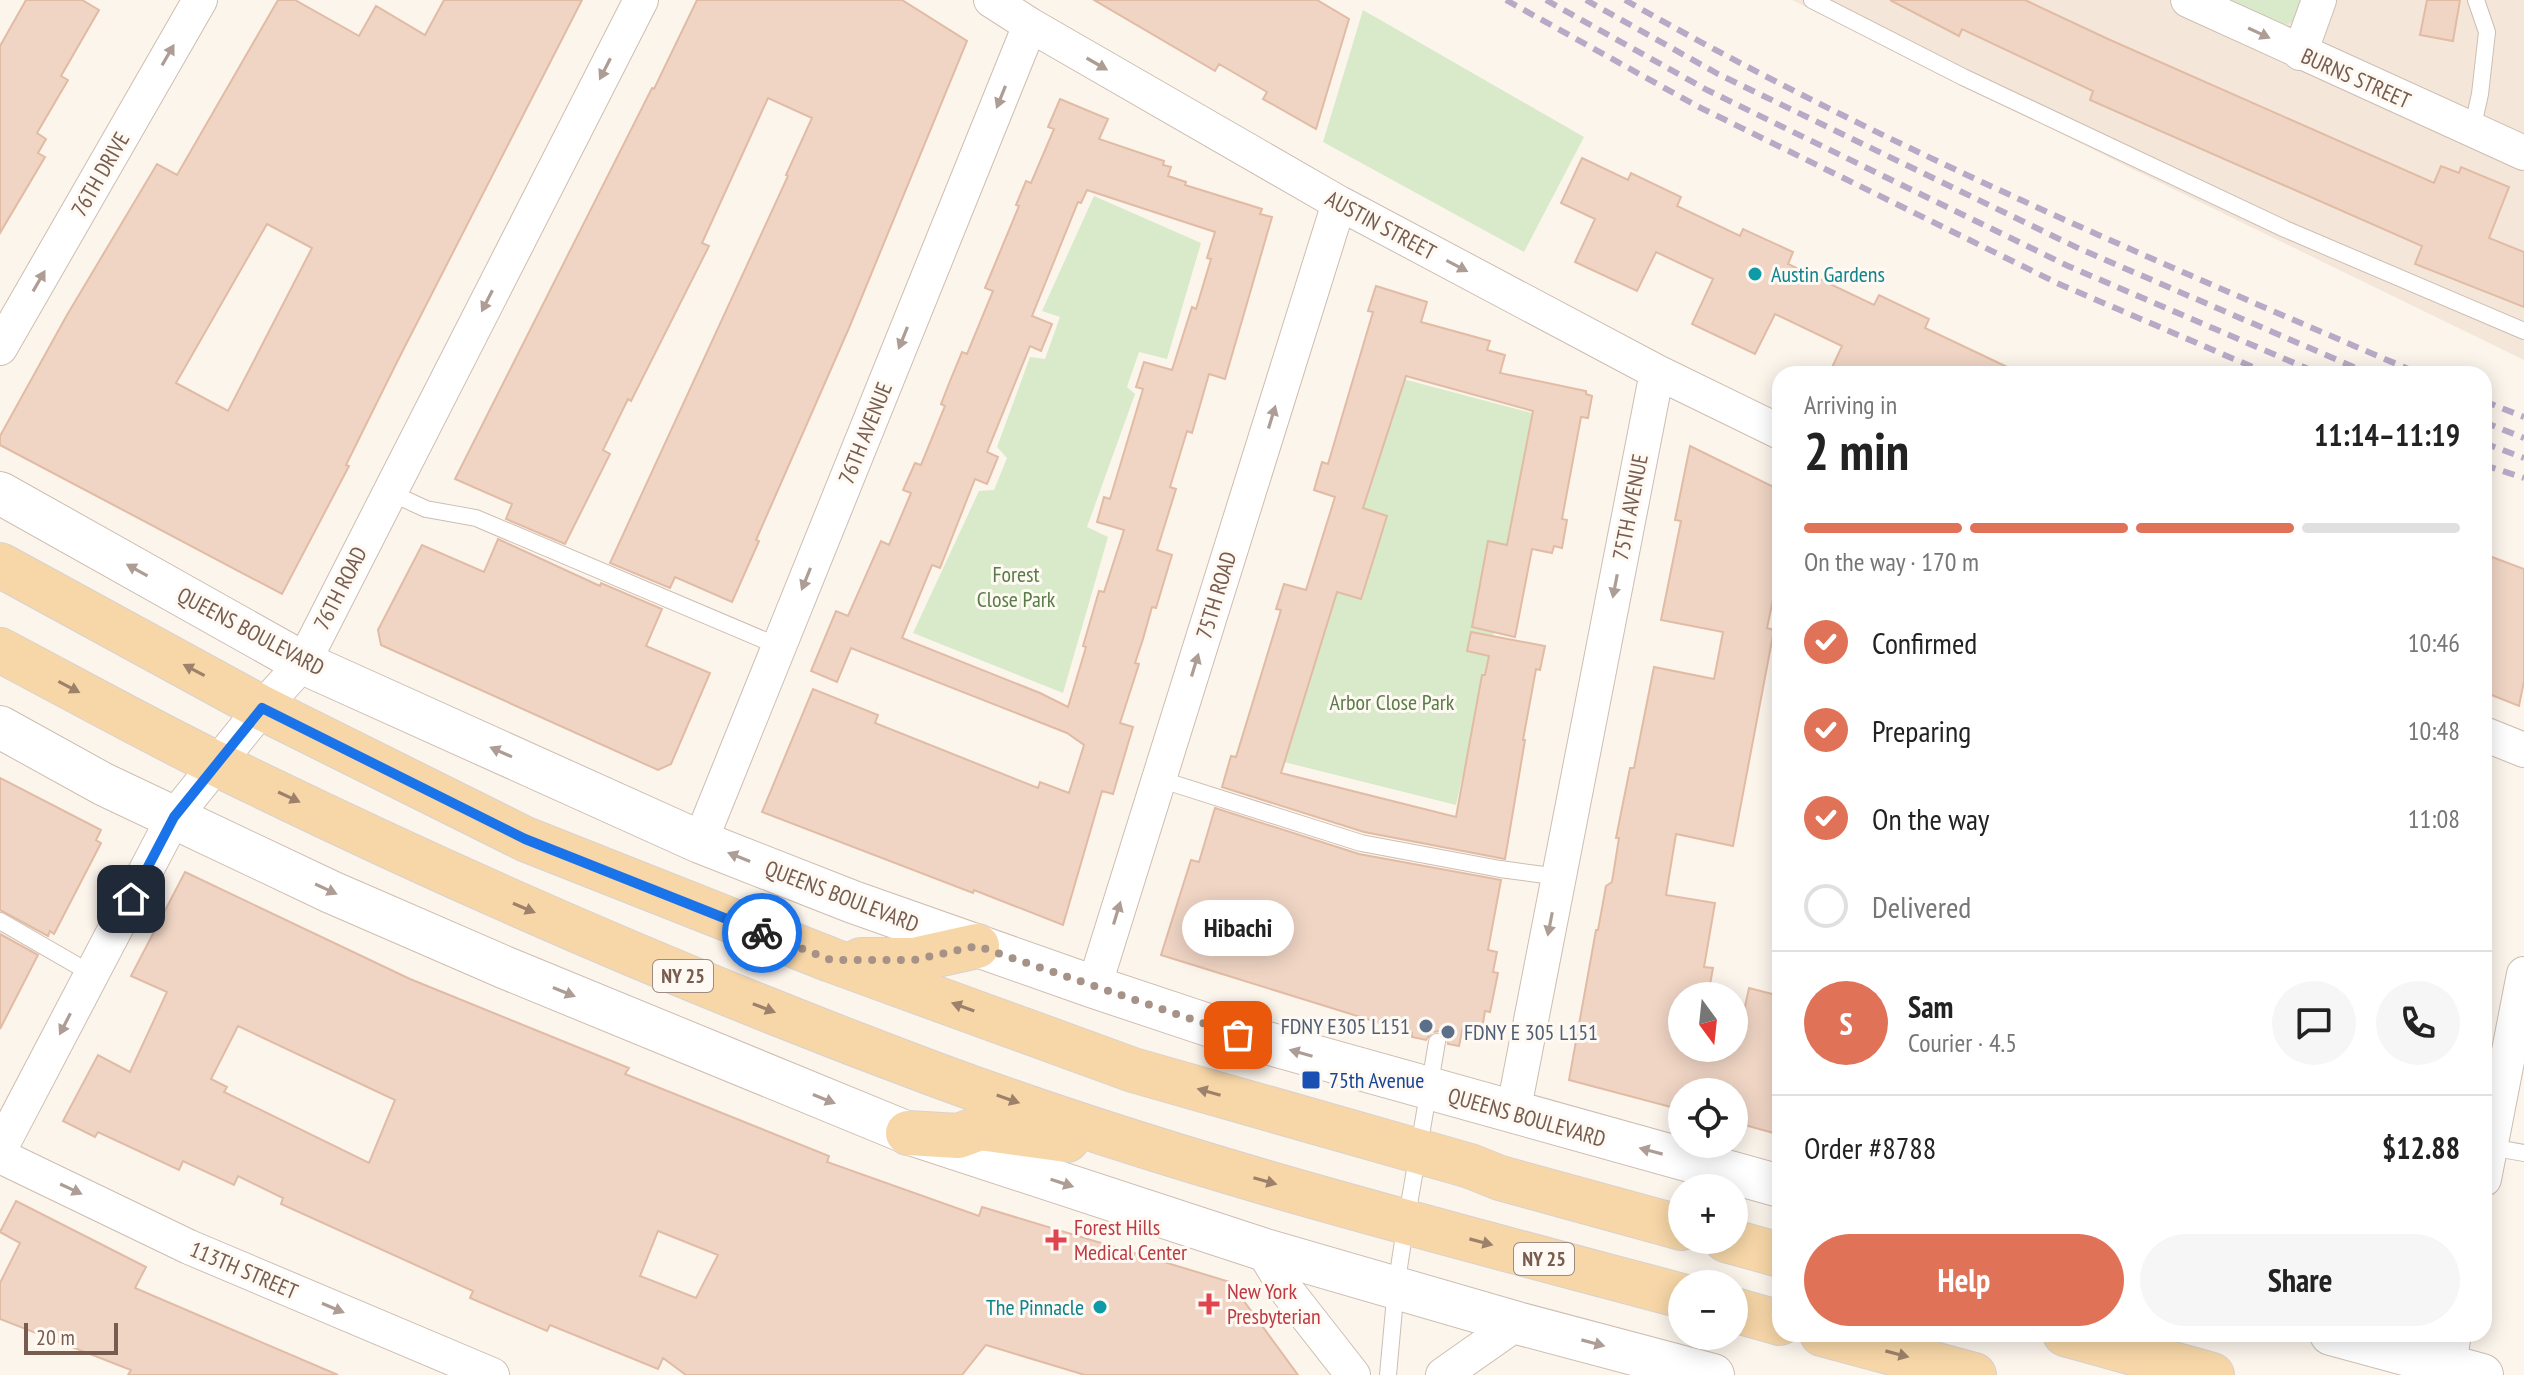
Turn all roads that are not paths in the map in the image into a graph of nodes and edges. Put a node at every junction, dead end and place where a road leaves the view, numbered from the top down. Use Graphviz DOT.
graph roads {
  1 [pos="200,0"];
  2 [pos="641,0"];
  3 [pos="991,0"];
  4 [pos="1812,0"];
  5 [pos="2188,0"];
  6 [pos="2319,0"];
  7 [pos="2476,0"];
  8 [pos="1030,25"];
  9 [pos="2300,53"];
  10 [pos="2472,130"];
  11 [pos="2524,153"];
  12 [pos="1339,203"];
  13 [pos="2524,331"];
  14 [pos="0,348"];
  15 [pos="1657,372"];
  16 [pos="1772,428"];
  17 [pos="389,492"];
  18 [pos="0,493"];
  19 [pos="0,553"];
  20 [pos="0,565"];
  21 [pos="41,588"];
  22 [pos="778,646"];
  23 [pos="0,650"];
  24 [pos="303,663"];
  25 [pos="262,708"];
  26 [pos="0,727"];
  27 [pos="2492,737"];
  28 [pos="2524,750"];
  29 [pos="218,765"];
  30 [pos="1159,779"];
  31 [pos="174,817"];
  32 [pos="700,842"];
  33 [pos="1559,877"];
  34 [pos="0,921"];
  35 [pos="977,946"];
  36 [pos="831,960"];
  37 [pos="92,974"];
  38 [pos="2524,974"];
  39 [pos="1094,987"];
  40 [pos="1437,1042"];
  41 [pos="1430,1090"];
  42 [pos="1513,1113"];
  43 [pos="908,1133"];
  44 [pos="2492,1137"];
  45 [pos="0,1149"];
  46 [pos="1163,1152"];
  47 [pos="1418,1152"];
  48 [pos="2524,1153"];
  49 [pos="0,1156"];
  50 [pos="2492,1162"];
  51 [pos="1772,1184"];
  52 [pos="1406,1222"];
  53 [pos="1668,1224"];
  54 [pos="1748,1246"];
  55 [pos="1262,1249"];
  56 [pos="1772,1253"];
  57 [pos="1396,1287"];
  58 [pos="1668,1292"];
  59 [pos="1748,1314"];
  60 [pos="1772,1321"];
  61 [pos="1517,1323"];
  62 [pos="1852,1342"];
  63 [pos="2094,1342"];
  64 [pos="2367,1342"];
  65 [pos="2458,1362"];
  66 [pos="492,1375"];
  67 [pos="1353,1375"];
  68 [pos="1388,1375"];
  69 [pos="1443,1375"];
  70 [pos="1713,1375"];
  71 [pos="1974,1375"];
  72 [pos="2212,1375"];
  14 -- 1 [label="street, 76TH DRIVE, one-way"];
  2 -- 17 [label="street, 76TH ROAD, one-way"];
  3 -- 8 [label="street, AUSTIN STREET"];
  4 -- 13 [label="lane"];
  5 -- 9 [label="street, BURNS STREET, one-way"];
  6 -- 9 [label="street"];
  7 -- 10 [label="lane"];
  8 -- 12 [label="street, AUSTIN STREET, one-way"];
  8 -- 22 [label="street, 76TH AVENUE, one-way"];
  9 -- 10 [label="street, BURNS STREET"];
  10 -- 11 [label="street, BURNS STREET"];
  12 -- 15 [label="street, AUSTIN STREET, one-way"];
  30 -- 12 [label="street, 75TH ROAD, one-way"];
  15 -- 16 [label="street, AUSTIN STREET"];
  15 -- 33 [label="street, 75TH AVENUE, one-way"];
  17 -- 22 [label="lane"];
  17 -- 24 [label="street, 76TH ROAD"];
  24 -- 18 [label="street, QUEENS BOULEVARD, one-way"];
  19 -- 21 [label="main road"];
  20 -- 21 [label="main road"];
  25 -- 21 [label="main road, one-way"];
  22 -- 32 [label="street, 76TH AVENUE"];
  23 -- 29 [label="main road, NY 25, one-way"];
  24 -- 25 [label="street, 76TH ROAD"];
  32 -- 24 [label="street, QUEENS BOULEVARD, one-way"];
  25 -- 29 [label="street, 76TH ROAD"];
  25 -- 36 [label="main road"];
  26 -- 31 [label="street"];
  27 -- 28 [label="street"];
  29 -- 31 [label="street, 76TH ROAD"];
  29 -- 46 [label="main road, NY 25, one-way"];
  30 -- 33 [label="lane"];
  39 -- 30 [label="street, 75TH ROAD, one-way"];
  31 -- 37 [label="street, 76TH ROAD"];
  31 -- 43 [label="street, one-way"];
  35 -- 32 [label="street, QUEENS BOULEVARD, one-way"];
  33 -- 42 [label="street, 75TH AVENUE, one-way"];
  34 -- 37 [label="lane"];
  35 -- 36 [label="main road"];
  35 -- 39 [label="street, QUEENS BOULEVARD"];
  47 -- 36 [label="main road, one-way"];
  37 -- 45 [label="street, 76TH ROAD, one-way"];
  38 -- 44 [label="street"];
  41 -- 39 [label="street, QUEENS BOULEVARD, one-way"];
  40 -- 41 [label="lane"];
  41 -- 42 [label="street, QUEENS BOULEVARD"];
  41 -- 47 [label="lane"];
  51 -- 42 [label="street, QUEENS BOULEVARD, one-way"];
  43 -- 46 [label="main road"];
  43 -- 55 [label="street, one-way"];
  46 -- 52 [label="main road, NY 25, one-way"];
  47 -- 52 [label="lane"];
  47 -- 53 [label="main road"];
  48 -- 50 [label="lane"];
  49 -- 66 [label="street, 113TH STREET, one-way"];
  52 -- 57 [label="lane"];
  52 -- 58 [label="main road, NY 25, one-way"];
  54 -- 56 [label="main road"];
  55 -- 57 [label="street"];
  55 -- 67 [label="street"];
  57 -- 61 [label="street"];
  57 -- 68 [label="lane"];
  59 -- 60 [label="main road"];
  61 -- 69 [label="street"];
  61 -- 70 [label="street, one-way"];
  62 -- 71 [label="main road, one-way"];
  63 -- 72 [label="main road"];
  64 -- 65 [label="street"];
}
